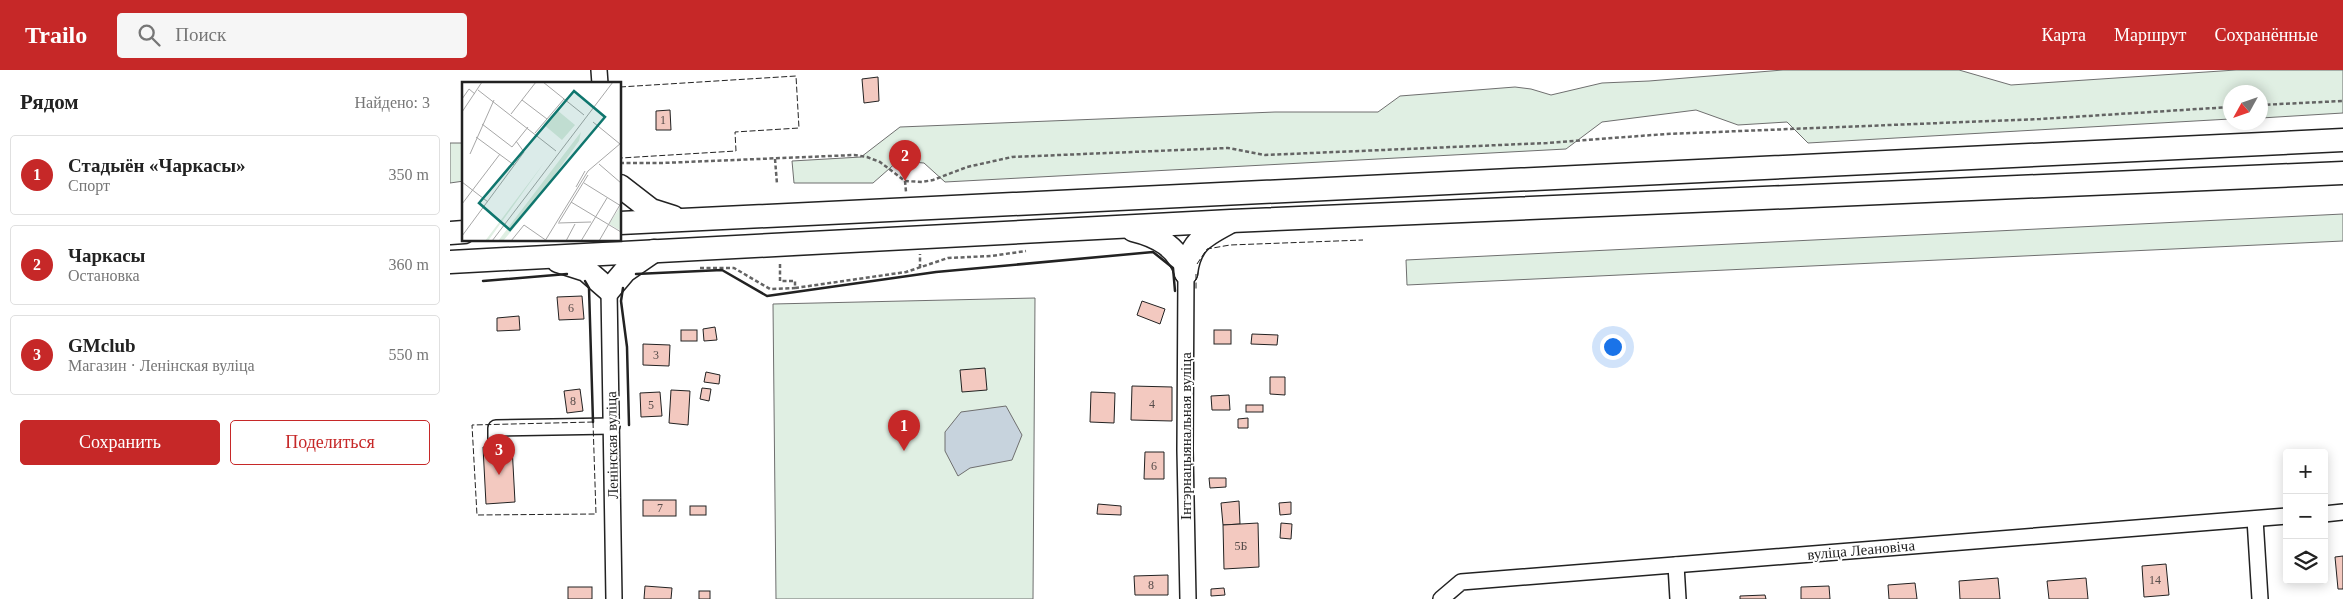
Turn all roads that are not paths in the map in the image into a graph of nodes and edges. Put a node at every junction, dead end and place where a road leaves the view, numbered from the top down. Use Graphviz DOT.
graph roads {
  1 [pos="2343,140"];
  2 [pos="2343,173"];
  3 [pos="621,187"];
  4 [pos="676,218"];
  5 [pos="1231,221"];
  6 [pos="621,223"];
  7 [pos="1115,227"];
  8 [pos="655,251"];
  9 [pos="537,257"];
  10 [pos="450,262"];
  11 [pos="1186,273"];
  12 [pos="609,290"];
  13 [pos="612,426"];
  14 [pos="496,442"];
  15 [pos="2343,512"];
  16 [pos="2328,514"];
  17 [pos="2283,516"];
  18 [pos="2255,519"];
  19 [pos="1676,565"];
  20 [pos="614,599"];
  21 [pos="1188,599"];
  22 [pos="1441,599"];
  23 [pos="1678,599"];
  24 [pos="2260,599"];
  1 -- 4 [label="highway"];
  2 -- 5 [label="highway"];
  3 -- 4 [label="highway"];
  4 -- 6 [label="highway"];
  5 -- 7 [label="highway"];
  5 -- 11 [label="highway"];
  7 -- 8 [label="highway"];
  7 -- 11 [label="highway"];
  8 -- 9 [label="highway"];
  8 -- 12 [label="highway"];
  9 -- 10 [label="highway"];
  9 -- 12 [label="highway"];
  11 -- 21 [label="street, Інтэрнацыянальная вуліца"];
  12 -- 13 [label="street, Ленінская вуліца"];
  13 -- 14 [label="street"];
  13 -- 20 [label="street, Ленінская вуліца"];
  15 -- 16 [label="street"];
  17 -- 18 [label="street, вуліца Леановіча"];
  18 -- 19 [label="street, вуліца Леановіча"];
  18 -- 24 [label="street"];
  19 -- 22 [label="street, вуліца Леановіча"];
  19 -- 23 [label="street"];
}
